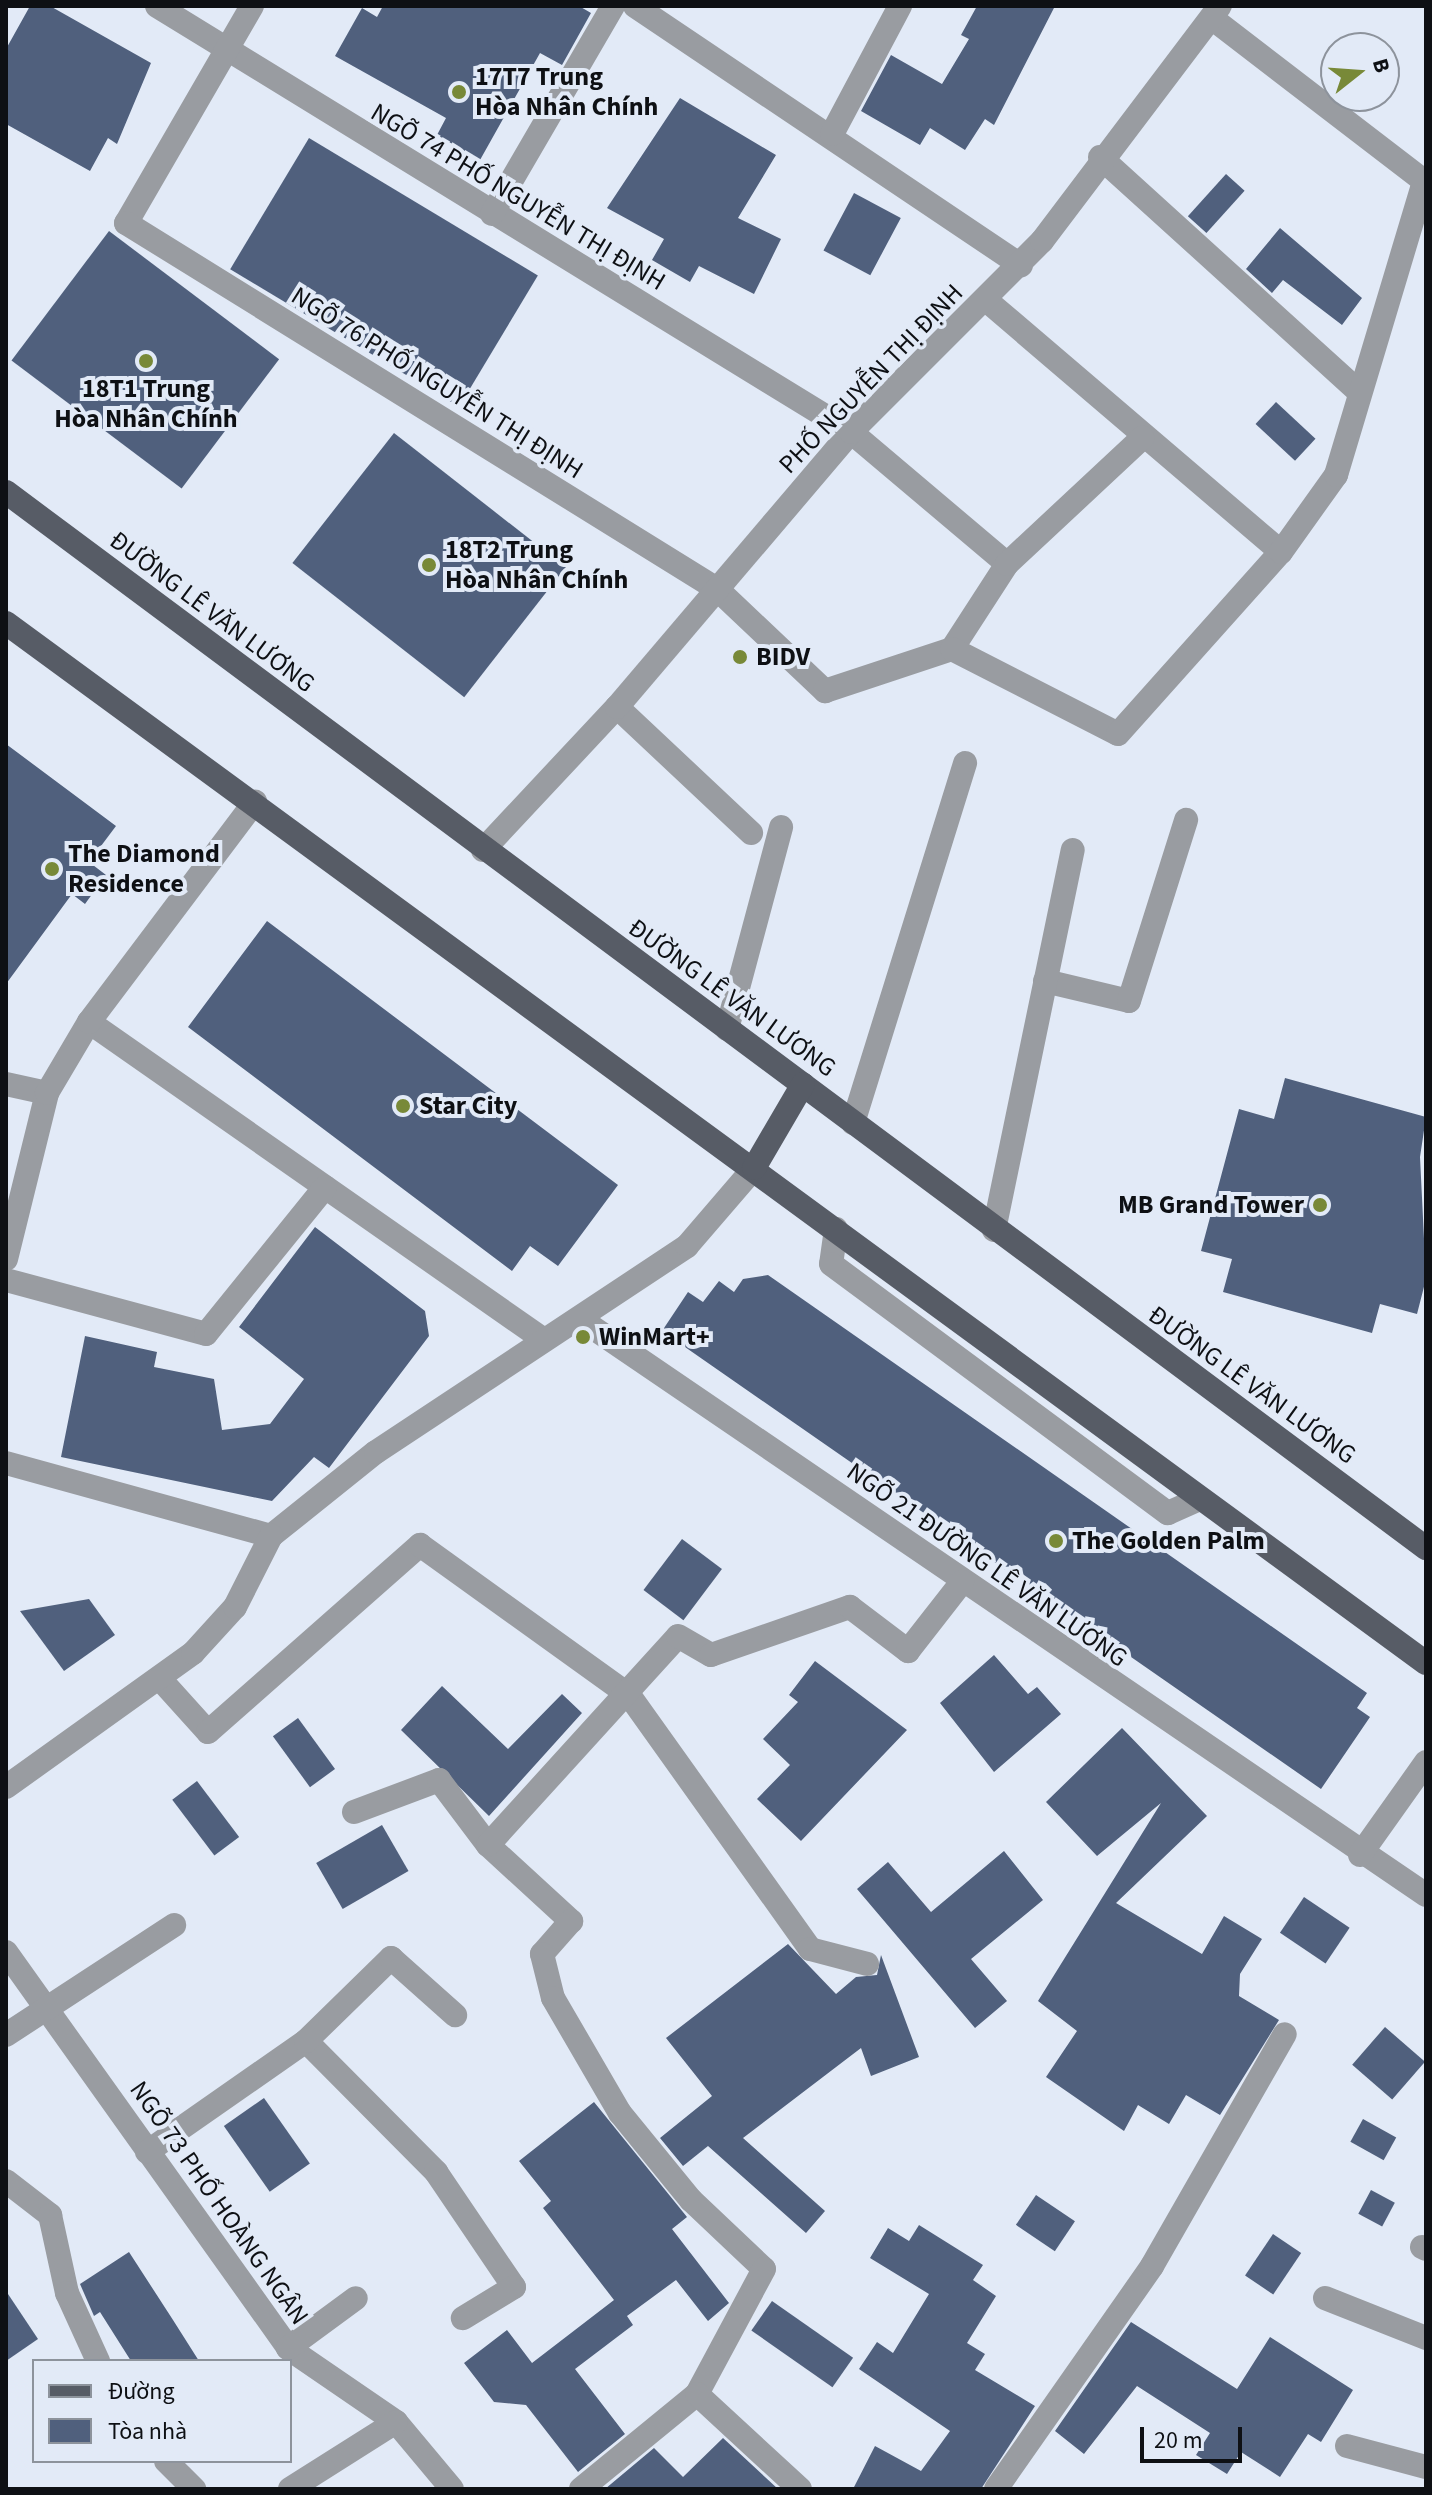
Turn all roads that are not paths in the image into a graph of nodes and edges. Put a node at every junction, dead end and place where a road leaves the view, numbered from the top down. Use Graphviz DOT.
graph roads {
  1 [pos="157,6"];
  2 [pos="252,6"];
  3 [pos="613,6"];
  4 [pos="635,6"];
  5 [pos="900,6"];
  6 [pos="1216,12"];
  7 [pos="229,50"];
  8 [pos="832,134"];
  9 [pos="1100,157"];
  10 [pos="1424,181"];
  11 [pos="492,214"];
  12 [pos="1021,265"];
  13 [pos="986,300"];
  14 [pos="1358,391"];
  15 [pos="851,432"];
  16 [pos="1142,438"];
  17 [pos="6,492"];
  18 [pos="1281,552"];
  19 [pos="1007,564"];
  20 [pos="717,589"];
  21 [pos="6,623"];
  22 [pos="952,649"];
  23 [pos="617,707"];
  24 [pos="965,763"];
  25 [pos="255,802"];
  26 [pos="1186,820"];
  27 [pos="781,827"];
  28 [pos="751,833"];
  29 [pos="483,850"];
  30 [pos="1073,850"];
  31 [pos="1045,981"];
  32 [pos="89,1022"];
  33 [pos="727,1029"];
  34 [pos="6,1084"];
  35 [pos="803,1084"];
  36 [pos="47,1093"];
  37 [pos="853,1123"];
  38 [pos="754,1168"];
  39 [pos="325,1187"];
  40 [pos="994,1230"];
  41 [pos="6,1259"];
  42 [pos="6,1280"];
  43 [pos="583,1321"];
  44 [pos="544,1340"];
  45 [pos="6,1463"];
  46 [pos="271,1536"];
  47 [pos="1426,1548"];
  48 [pos="962,1582"];
  49 [pos="1426,1663"];
  50 [pos="161,1680"];
  51 [pos="629,1695"];
  52 [pos="1426,1762"];
  53 [pos="6,1787"];
  54 [pos="354,1812"];
  55 [pos="488,1845"];
  56 [pos="1360,1855"];
  57 [pos="1426,1895"];
  58 [pos="174,1925"];
  59 [pos="6,1952"];
  60 [pos="867,1964"];
  61 [pos="47,2009"];
  62 [pos="455,2015"];
  63 [pos="1285,2034"];
  64 [pos="6,2035"];
  65 [pos="306,2041"];
  66 [pos="147,2152"];
  67 [pos="6,2181"];
  68 [pos="356,2298"];
  69 [pos="1325,2298"];
  70 [pos="463,2318"];
  71 [pos="1426,2338"];
  72 [pos="288,2348"];
  73 [pos="97,2359"];
  74 [pos="697,2394"];
  75 [pos="396,2422"];
  76 [pos="1347,2446"];
  77 [pos="168,2463"];
  78 [pos="1426,2467"];
  79 [pos="194,2489"];
  80 [pos="290,2489"];
  81 [pos="452,2489"];
  82 [pos="581,2489"];
  83 [pos="800,2489"];
  84 [pos="996,2489"];
  1 -- 7 [label="street, NGÕ 74 PHỐ NGUYỄN THỊ ĐỊNH"];
  2 -- 7 [label="street"];
  3 -- 11 [label="street"];
  4 -- 8 [label="street"];
  5 -- 8 [label="street"];
  6 -- 9 [label="street, PHỐ NGUYỄN THỊ ĐỊNH"];
  6 -- 10 [label="street"];
  7 -- 11 [label="street, NGÕ 74 PHỐ NGUYỄN THỊ ĐỊNH"];
  7 -- 20 [label="street, NGÕ 76 PHỐ NGUYỄN THỊ ĐỊNH"];
  8 -- 12 [label="street"];
  9 -- 12 [label="street, PHỐ NGUYỄN THỊ ĐỊNH"];
  9 -- 14 [label="street"];
  10 -- 14 [label="street"];
  11 -- 15 [label="street, NGÕ 74 PHỐ NGUYỄN THỊ ĐỊNH"];
  12 -- 13 [label="street, PHỐ NGUYỄN THỊ ĐỊNH"];
  13 -- 15 [label="street, PHỐ NGUYỄN THỊ ĐỊNH"];
  13 -- 16 [label="street"];
  14 -- 18 [label="street"];
  15 -- 19 [label="street, NGÕ 74 PHỐ NGUYỄN THỊ ĐỊNH"];
  15 -- 20 [label="street, PHỐ NGUYỄN THỊ ĐỊNH"];
  16 -- 18 [label="street"];
  16 -- 19 [label="street"];
  17 -- 29 [label="main road, ĐƯỜNG LÊ VĂN LƯƠNG"];
  18 -- 22 [label="street"];
  19 -- 22 [label="street"];
  20 -- 22 [label="street, NGÕ 76 PHỐ NGUYỄN THỊ ĐỊNH"];
  20 -- 23 [label="street, PHỐ NGUYỄN THỊ ĐỊNH"];
  21 -- 25 [label="main road"];
  23 -- 28 [label="street"];
  23 -- 29 [label="street, PHỐ NGUYỄN THỊ ĐỊNH"];
  24 -- 37 [label="street"];
  25 -- 32 [label="street"];
  25 -- 38 [label="main road"];
  26 -- 31 [label="street"];
  27 -- 33 [label="street"];
  29 -- 33 [label="main road, ĐƯỜNG LÊ VĂN LƯƠNG"];
  30 -- 31 [label="street"];
  31 -- 40 [label="street"];
  32 -- 36 [label="street"];
  32 -- 39 [label="street"];
  33 -- 35 [label="main road, ĐƯỜNG LÊ VĂN LƯƠNG"];
  34 -- 36 [label="street"];
  35 -- 37 [label="main road, ĐƯỜNG LÊ VĂN LƯƠNG"];
  35 -- 38 [label="main road"];
  36 -- 41 [label="street"];
  37 -- 40 [label="main road, ĐƯỜNG LÊ VĂN LƯƠNG"];
  38 -- 43 [label="street"];
  38 -- 49 [label="main road"];
  39 -- 42 [label="street"];
  39 -- 44 [label="street"];
  40 -- 47 [label="main road, ĐƯỜNG LÊ VĂN LƯƠNG"];
  43 -- 44 [label="street"];
  43 -- 48 [label="street, NGÕ 21 ĐƯỜNG LÊ VĂN LƯƠNG"];
  44 -- 46 [label="street"];
  45 -- 46 [label="street"];
  46 -- 50 [label="street"];
  48 -- 51 [label="street"];
  48 -- 56 [label="street, NGÕ 21 ĐƯỜNG LÊ VĂN LƯƠNG"];
  50 -- 51 [label="street"];
  50 -- 53 [label="street"];
  51 -- 55 [label="street"];
  51 -- 60 [label="street"];
  52 -- 56 [label="street"];
  54 -- 55 [label="street"];
  55 -- 74 [label="street"];
  56 -- 57 [label="street, NGÕ 21 ĐƯỜNG LÊ VĂN LƯƠNG"];
  58 -- 61 [label="street"];
  59 -- 61 [label="street, NGÕ 73 PHỐ HOÀNG NGÂN"];
  61 -- 64 [label="street"];
  61 -- 66 [label="street, NGÕ 73 PHỐ HOÀNG NGÂN"];
  62 -- 65 [label="street"];
  63 -- 84 [label="street"];
  65 -- 66 [label="street"];
  65 -- 70 [label="street"];
  66 -- 72 [label="street, NGÕ 73 PHỐ HOÀNG NGÂN"];
  67 -- 73 [label="street"];
  68 -- 72 [label="street"];
  69 -- 71 [label="street"];
  72 -- 75 [label="street, NGÕ 73 PHỐ HOÀNG NGÂN"];
  74 -- 82 [label="street"];
  74 -- 83 [label="street"];
  75 -- 80 [label="street"];
  75 -- 81 [label="street, NGÕ 73 PHỐ HOÀNG NGÂN"];
  76 -- 78 [label="street"];
  77 -- 79 [label="street"];
}
